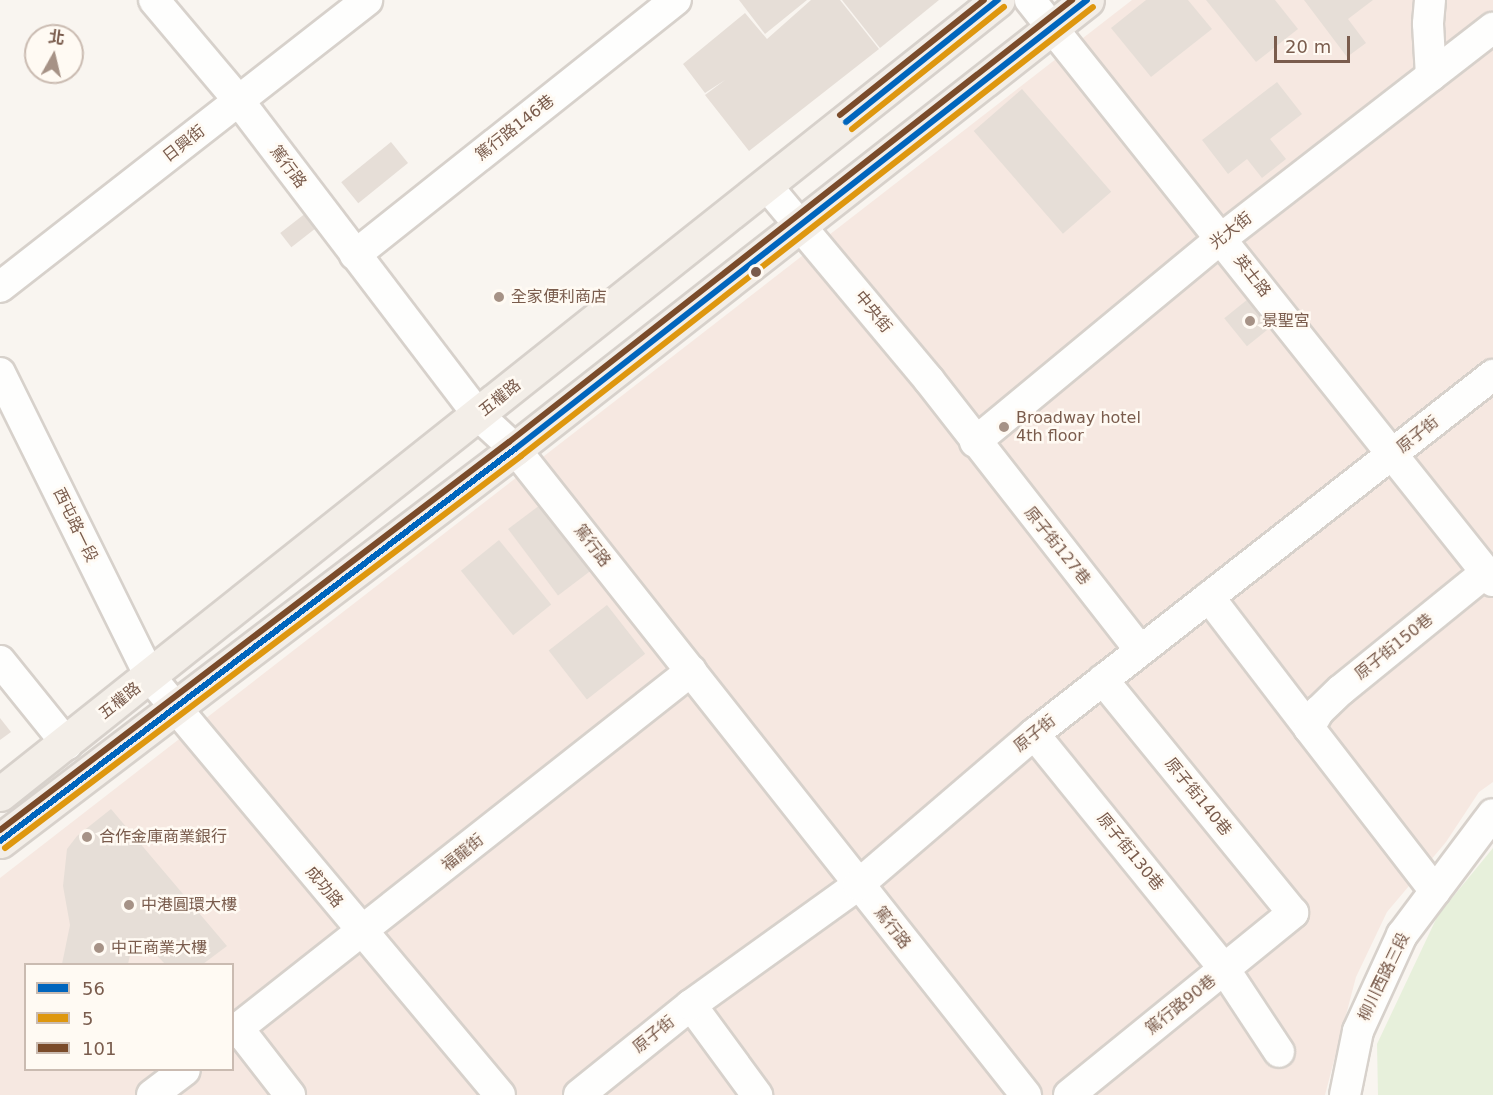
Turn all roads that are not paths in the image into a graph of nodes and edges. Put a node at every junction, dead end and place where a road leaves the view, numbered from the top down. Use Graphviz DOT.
graph roads {
  1 [pos="154,0"];
  2 [pos="367,0"];
  3 [pos="676,0"];
  4 [pos="998,0"];
  5 [pos="1030,0"];
  6 [pos="1087,0"];
  7 [pos="1430,0"];
  8 [pos="1052,27"];
  9 [pos="1493,28"];
  10 [pos="1431,76"];
  11 [pos="239,101"];
  12 [pos="766,185"];
  13 [pos="801,224"];
  14 [pos="1222,238"];
  15 [pos="355,255"];
  16 [pos="0,287"];
  17 [pos="0,373"];
  18 [pos="1493,375"];
  19 [pos="478,415"];
  20 [pos="975,442"];
  21 [pos="515,450"];
  22 [pos="1393,455"];
  23 [pos="1489,577"];
  24 [pos="1209,597"];
  25 [pos="1140,650"];
  26 [pos="0,662"];
  27 [pos="691,671"];
  28 [pos="150,677"];
  29 [pos="1103,680"];
  30 [pos="175,708"];
  31 [pos="1309,728"];
  32 [pos="1034,734"];
  33 [pos="67,744"];
  34 [pos="0,794"];
  35 [pos="1493,814"];
  36 [pos="0,841"];
  37 [pos="858,885"];
  38 [pos="1435,891"];
  39 [pos="1293,913"];
  40 [pos="363,933"];
  41 [pos="1225,970"];
  42 [pos="692,1005"];
  43 [pos="235,1030"];
  44 [pos="1279,1052"];
  45 [pos="184,1071"];
  46 [pos="1021,1093"];
  47 [pos="152,1095"];
  48 [pos="290,1095"];
  49 [pos="500,1095"];
  50 [pos="579,1095"];
  51 [pos="757,1095"];
  52 [pos="1069,1095"];
  53 [pos="1345,1095"];
  1 -- 11 [label="street, 篤行路"];
  2 -- 11 [label="street, 日興街"];
  3 -- 15 [label="street, 篤行路146巷"];
  4 -- 12 [label="main road, 五權路"];
  5 -- 8 [label="street, 英士路"];
  6 -- 8 [label="main road"];
  7 -- 10 [label="street"];
  8 -- 13 [label="main road"];
  8 -- 14 [label="street, 英士路"];
  9 -- 10 [label="street, 光大街"];
  10 -- 14 [label="street, 光大街"];
  11 -- 15 [label="street, 篤行路"];
  11 -- 16 [label="street, 日興街"];
  12 -- 13 [label="street, 中央街"];
  12 -- 19 [label="main road, 五權路"];
  13 -- 20 [label="street, 中央街"];
  13 -- 21 [label="main road"];
  14 -- 20 [label="street, 光大街"];
  14 -- 22 [label="street, 英士路"];
  15 -- 19 [label="street, 篤行路"];
  17 -- 28 [label="street, 西屯路一段"];
  18 -- 22 [label="street, 原子街"];
  19 -- 21 [label="street, 篤行路"];
  19 -- 28 [label="main road, 五權路"];
  20 -- 25 [label="street, 原子街127巷"];
  21 -- 27 [label="street, 篤行路"];
  21 -- 30 [label="main road"];
  22 -- 23 [label="street, 英士路"];
  22 -- 24 [label="street, 原子街"];
  23 -- 31 [label="street, 原子街150巷"];
  24 -- 25 [label="street, 原子街"];
  24 -- 31 [label="street"];
  25 -- 29 [label="street, 原子街"];
  26 -- 33 [label="street"];
  27 -- 37 [label="street, 篤行路"];
  27 -- 40 [label="street, 福龍街"];
  28 -- 30 [label="street, 成功路"];
  28 -- 33 [label="main road, 五權路"];
  29 -- 32 [label="street, 原子街"];
  29 -- 39 [label="street, 原子街140巷"];
  30 -- 36 [label="main road"];
  30 -- 40 [label="street, 成功路"];
  31 -- 38 [label="street"];
  32 -- 37 [label="street, 原子街"];
  32 -- 41 [label="street, 原子街130巷"];
  33 -- 34 [label="main road, 五權路"];
  35 -- 38 [label="street, 柳川西路三段"];
  37 -- 42 [label="street, 原子街"];
  37 -- 46 [label="street, 篤行路"];
  38 -- 53 [label="street, 柳川西路三段"];
  39 -- 41 [label="street, 篤行路90巷"];
  40 -- 43 [label="street, 福龍街"];
  40 -- 49 [label="street, 成功路"];
  41 -- 44 [label="street, 原子街130巷"];
  41 -- 52 [label="street, 篤行路90巷"];
  42 -- 50 [label="street, 原子街"];
  42 -- 51 [label="street"];
  43 -- 48 [label="street"];
  45 -- 47 [label="street"];
}
